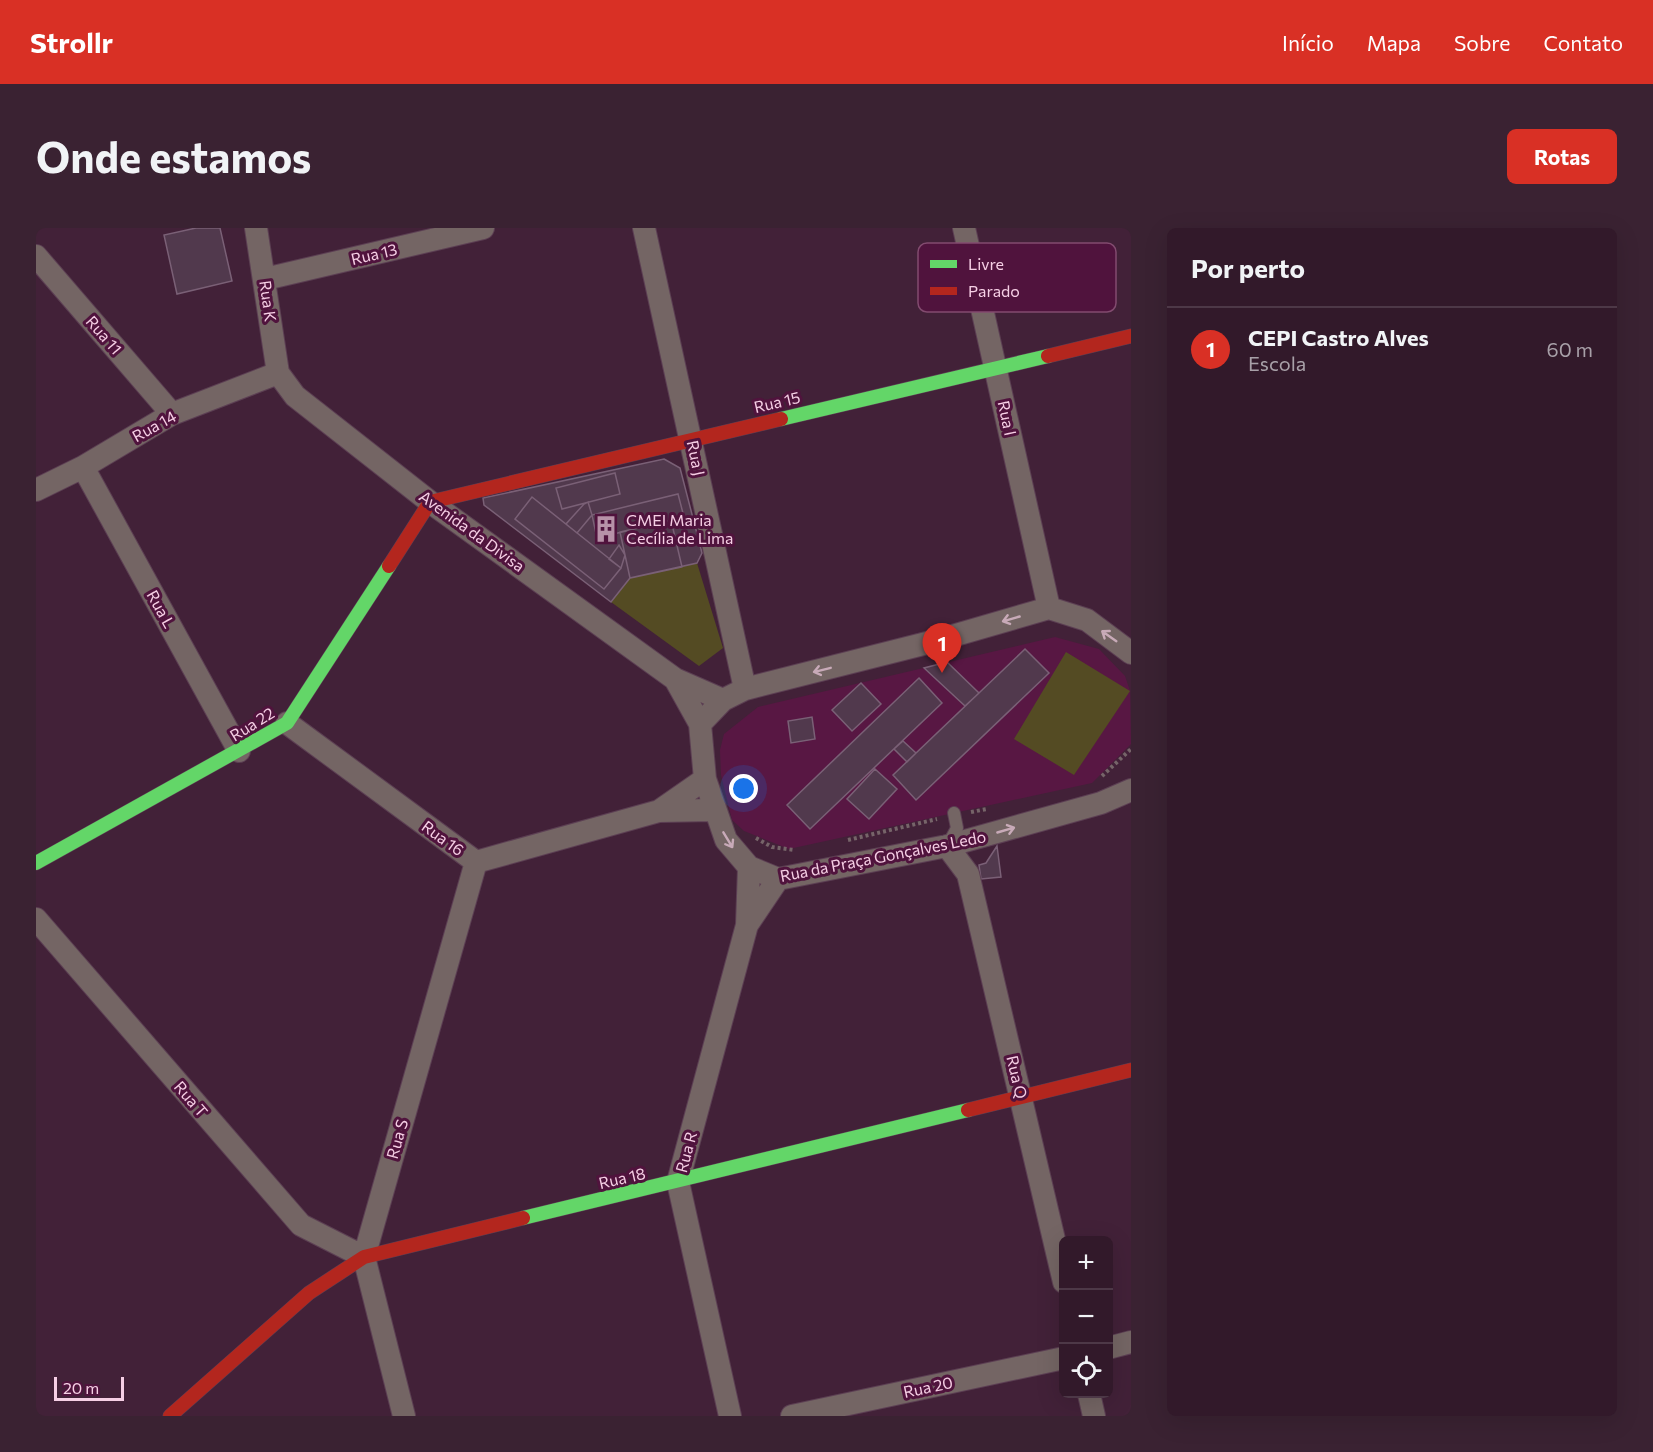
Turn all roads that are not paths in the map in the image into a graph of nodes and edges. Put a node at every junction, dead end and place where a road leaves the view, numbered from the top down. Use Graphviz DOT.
graph roads {
  1 [pos="256,228"];
  2 [pos="483,228"];
  3 [pos="644,228"];
  4 [pos="964,228"];
  5 [pos="967,243"];
  6 [pos="36,256"];
  7 [pos="265,279"];
  8 [pos="983,312"];
  9 [pos="1131,336"];
  10 [pos="996,367"];
  11 [pos="278,373"];
  12 [pos="172,414"];
  13 [pos="692,439"];
  14 [pos="83,467"];
  15 [pos="36,490"];
  16 [pos="430,502"];
  17 [pos="1049,608"];
  18 [pos="1131,653"];
  19 [pos="675,679"];
  20 [pos="745,689"];
  21 [pos="723,700"];
  22 [pos="287,723"];
  23 [pos="700,724"];
  24 [pos="239,751"];
  25 [pos="705,779"];
  26 [pos="1131,790"];
  27 [pos="714,810"];
  28 [pos="659,811"];
  29 [pos="954,814"];
  30 [pos="960,838"];
  31 [pos="476,862"];
  32 [pos="36,863"];
  33 [pos="748,867"];
  34 [pos="778,879"];
  35 [pos="36,920"];
  36 [pos="747,925"];
  37 [pos="1131,1070"];
  38 [pos="1022,1097"];
  39 [pos="678,1182"];
  40 [pos="364,1257"];
  41 [pos="1059,1260"];
  42 [pos="1131,1342"];
  43 [pos="1113,1347"];
  44 [pos="1059,1359"];
  45 [pos="1090,1398"];
  46 [pos="170,1416"];
  47 [pos="404,1416"];
  48 [pos="730,1416"];
  49 [pos="792,1416"];
  50 [pos="1094,1416"];
  1 -- 7 [label="street, Rua K"];
  2 -- 7 [label="street, Rua 13"];
  3 -- 13 [label="street, Rua J"];
  4 -- 5 [label="street, Rua l"];
  6 -- 12 [label="street, Rua 11"];
  7 -- 11 [label="street, Rua K"];
  8 -- 10 [label="street, Rua l"];
  9 -- 10 [label="street, Rua 15"];
  10 -- 13 [label="street, Rua 15"];
  10 -- 17 [label="street, Rua l"];
  11 -- 12 [label="street, Rua 14"];
  11 -- 16 [label="street, Avenida da Divisa"];
  12 -- 14 [label="street, Rua 14"];
  13 -- 16 [label="street, Rua 15"];
  13 -- 20 [label="street, Rua J"];
  14 -- 15 [label="street, Rua 14"];
  14 -- 24 [label="street, Rua L"];
  16 -- 19 [label="street, Avenida da Divisa"];
  16 -- 22 [label="street, Rua 22"];
  18 -- 17 [label="street, one-way"];
  17 -- 20 [label="street, one-way"];
  19 -- 21 [label="street, Avenida da Divisa"];
  19 -- 23 [label="street, Avenida da Divisa"];
  20 -- 21 [label="street"];
  21 -- 23 [label="street"];
  22 -- 24 [label="street, Rua 22"];
  22 -- 31 [label="street, Rua 16"];
  23 -- 25 [label="street, Rua da Praça Gonçalves Ledo"];
  24 -- 32 [label="street, Rua 22"];
  25 -- 27 [label="street, Rua da Praça Gonçalves Ledo"];
  25 -- 28 [label="street, Rua 16"];
  30 -- 26 [label="street, Rua da Praça Gonçalves Ledo, one-way"];
  27 -- 28 [label="street, Rua 16"];
  27 -- 33 [label="street, Rua da Praça Gonçalves Ledo, one-way"];
  28 -- 31 [label="street, Rua 16"];
  29 -- 30 [label="lane"];
  30 -- 34 [label="street, Rua da Praça Gonçalves Ledo"];
  30 -- 38 [label="street, Rua Q"];
  31 -- 40 [label="street, Rua S"];
  33 -- 34 [label="street, Rua da Praça Gonçalves Ledo"];
  33 -- 36 [label="street, Rua R"];
  34 -- 36 [label="street, Rua R"];
  35 -- 40 [label="street, Rua T"];
  36 -- 39 [label="street, Rua R"];
  37 -- 38 [label="street, Rua 18"];
  38 -- 39 [label="street, Rua 18"];
  38 -- 41 [label="street, Rua Q"];
  39 -- 40 [label="street, Rua 18"];
  39 -- 48 [label="street, Rua R"];
  40 -- 46 [label="street, Rua 18"];
  40 -- 47 [label="street, Rua S"];
  42 -- 43 [label="street"];
  44 -- 49 [label="street, Rua 20"];
  45 -- 50 [label="street"];
}
